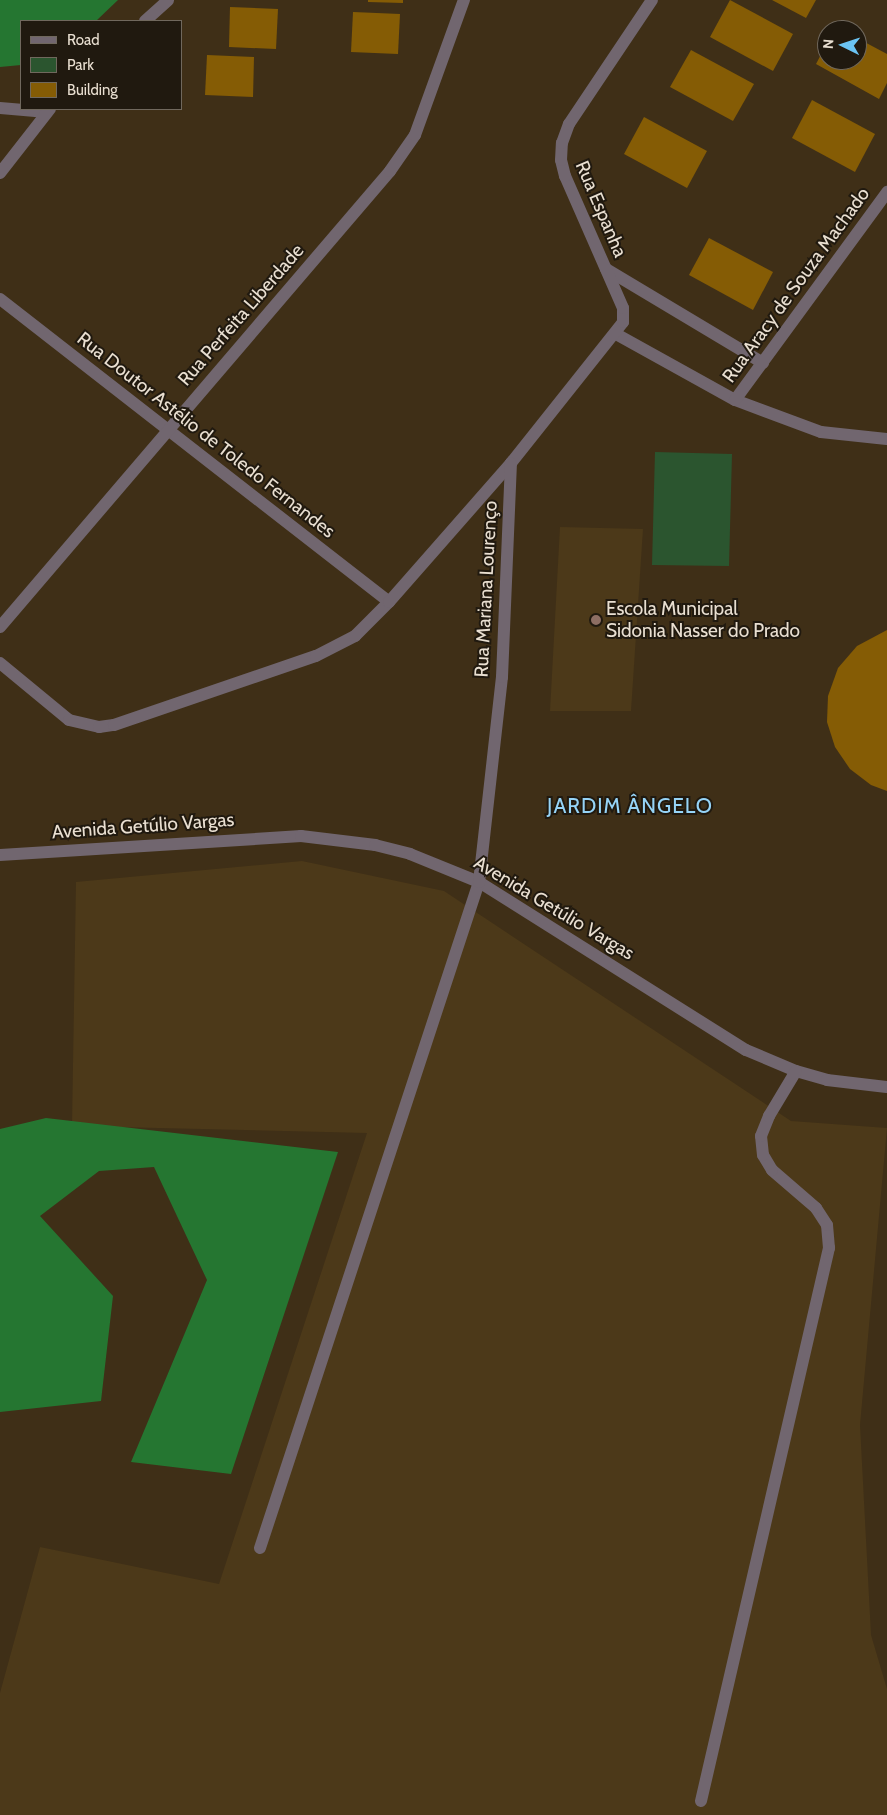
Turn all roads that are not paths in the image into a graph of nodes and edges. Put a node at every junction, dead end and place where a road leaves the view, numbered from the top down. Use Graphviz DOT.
graph roads {
  1 [pos="168,0"];
  2 [pos="464,0"];
  3 [pos="652,0"];
  4 [pos="146,20"];
  5 [pos="0,108"];
  6 [pos="20,109"];
  7 [pos="49,110"];
  8 [pos="0,173"];
  9 [pos="887,192"];
  10 [pos="606,269"];
  11 [pos="0,299"];
  12 [pos="616,334"];
  13 [pos="763,363"];
  14 [pos="736,400"];
  15 [pos="168,428"];
  16 [pos="887,439"];
  17 [pos="511,463"];
  18 [pos="388,602"];
  19 [pos="0,627"];
  20 [pos="0,663"];
  21 [pos="0,855"];
  22 [pos="479,882"];
  23 [pos="796,1071"];
  24 [pos="887,1088"];
  25 [pos="260,1548"];
  26 [pos="701,1800"];
  1 -- 4 [label="street"];
  2 -- 15 [label="street, Rua Perfeita Liberdade"];
  3 -- 10 [label="street, Rua Espanha"];
  5 -- 6 [label="street"];
  7 -- 8 [label="street"];
  9 -- 13 [label="street, Rua Aracy de Souza Machado"];
  10 -- 12 [label="street, Rua Espanha"];
  10 -- 13 [label="street"];
  11 -- 15 [label="street, Rua Doutor Astélio de Toledo Fernandes"];
  12 -- 14 [label="street"];
  12 -- 17 [label="street"];
  13 -- 14 [label="street, Rua Aracy de Souza Machado"];
  14 -- 16 [label="street"];
  15 -- 18 [label="street, Rua Doutor Astélio de Toledo Fernandes"];
  15 -- 19 [label="street, Rua Perfeita Liberdade"];
  17 -- 18 [label="street"];
  17 -- 22 [label="street, Rua Mariana Lourenço"];
  18 -- 20 [label="street"];
  21 -- 22 [label="street, Avenida Getúlio Vargas"];
  22 -- 23 [label="street, Avenida Getúlio Vargas"];
  22 -- 25 [label="street, Rua Mariana Lourenço"];
  23 -- 24 [label="street, Avenida Getúlio Vargas"];
  23 -- 26 [label="street"];
}
